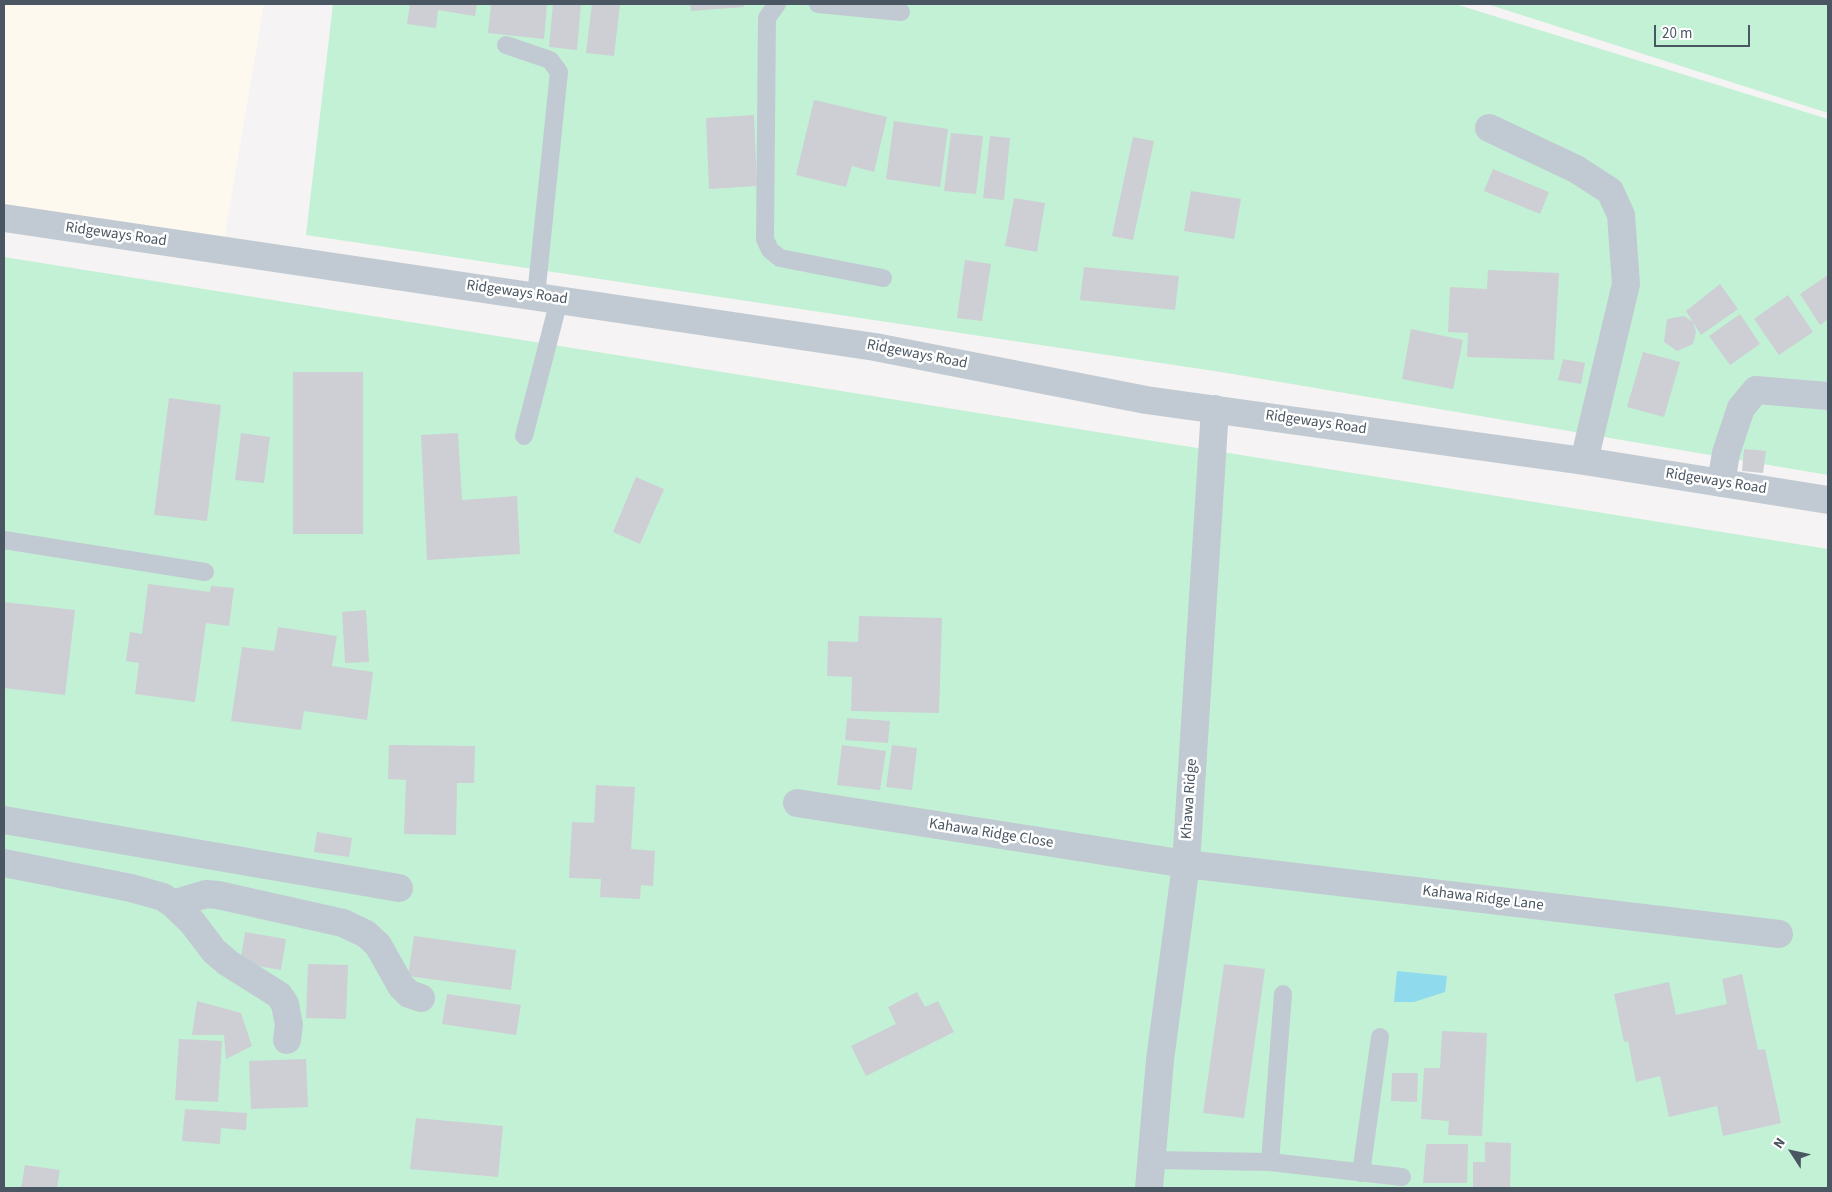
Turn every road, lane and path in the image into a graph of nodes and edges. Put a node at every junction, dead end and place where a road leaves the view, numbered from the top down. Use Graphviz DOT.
graph roads {
  1 [pos="777,4"];
  2 [pos="818,4"];
  3 [pos="900,12"];
  4 [pos="506,45"];
  5 [pos="1489,128"];
  6 [pos="4,218"];
  7 [pos="883,278"];
  8 [pos="548,298"];
  9 [pos="1828,396"];
  10 [pos="1216,409"];
  11 [pos="524,436"];
  12 [pos="1584,461"];
  13 [pos="1721,483"];
  14 [pos="1828,500"];
  15 [pos="4,540"];
  16 [pos="205,572"];
  17 [pos="797,803"];
  18 [pos="4,820"];
  19 [pos="4,863"];
  20 [pos="1186,864"];
  21 [pos="399,888"];
  22 [pos="173,904"];
  23 [pos="1779,934"];
  24 [pos="1283,994"];
  25 [pos="420,998"];
  26 [pos="1380,1037"];
  27 [pos="287,1040"];
  28 [pos="1153,1160"];
  29 [pos="1270,1162"];
  30 [pos="1361,1173"];
  31 [pos="1402,1178"];
  32 [pos="1149,1188"];
  1 -- 7 [label="lane"];
  2 -- 3 [label="lane"];
  4 -- 8 [label="lane"];
  5 -- 12 [label="street"];
  6 -- 8 [label="street, Ridgeways Road"];
  8 -- 10 [label="street, Ridgeways Road"];
  8 -- 11 [label="lane"];
  9 -- 13 [label="street"];
  10 -- 12 [label="street, Ridgeways Road"];
  10 -- 20 [label="street, Khawa Ridge"];
  12 -- 13 [label="street, Ridgeways Road"];
  13 -- 14 [label="street, Ridgeways Road"];
  15 -- 16 [label="lane"];
  17 -- 20 [label="street, Kahawa Ridge Close"];
  18 -- 21 [label="street"];
  19 -- 22 [label="street"];
  20 -- 23 [label="street, Kahawa Ridge Lane"];
  20 -- 28 [label="street, Khawa Ridge"];
  22 -- 25 [label="street"];
  22 -- 27 [label="street"];
  24 -- 29 [label="lane"];
  26 -- 30 [label="lane"];
  28 -- 29 [label="lane"];
  28 -- 32 [label="street, Khawa Ridge"];
  29 -- 30 [label="lane"];
  30 -- 31 [label="lane"];
}
